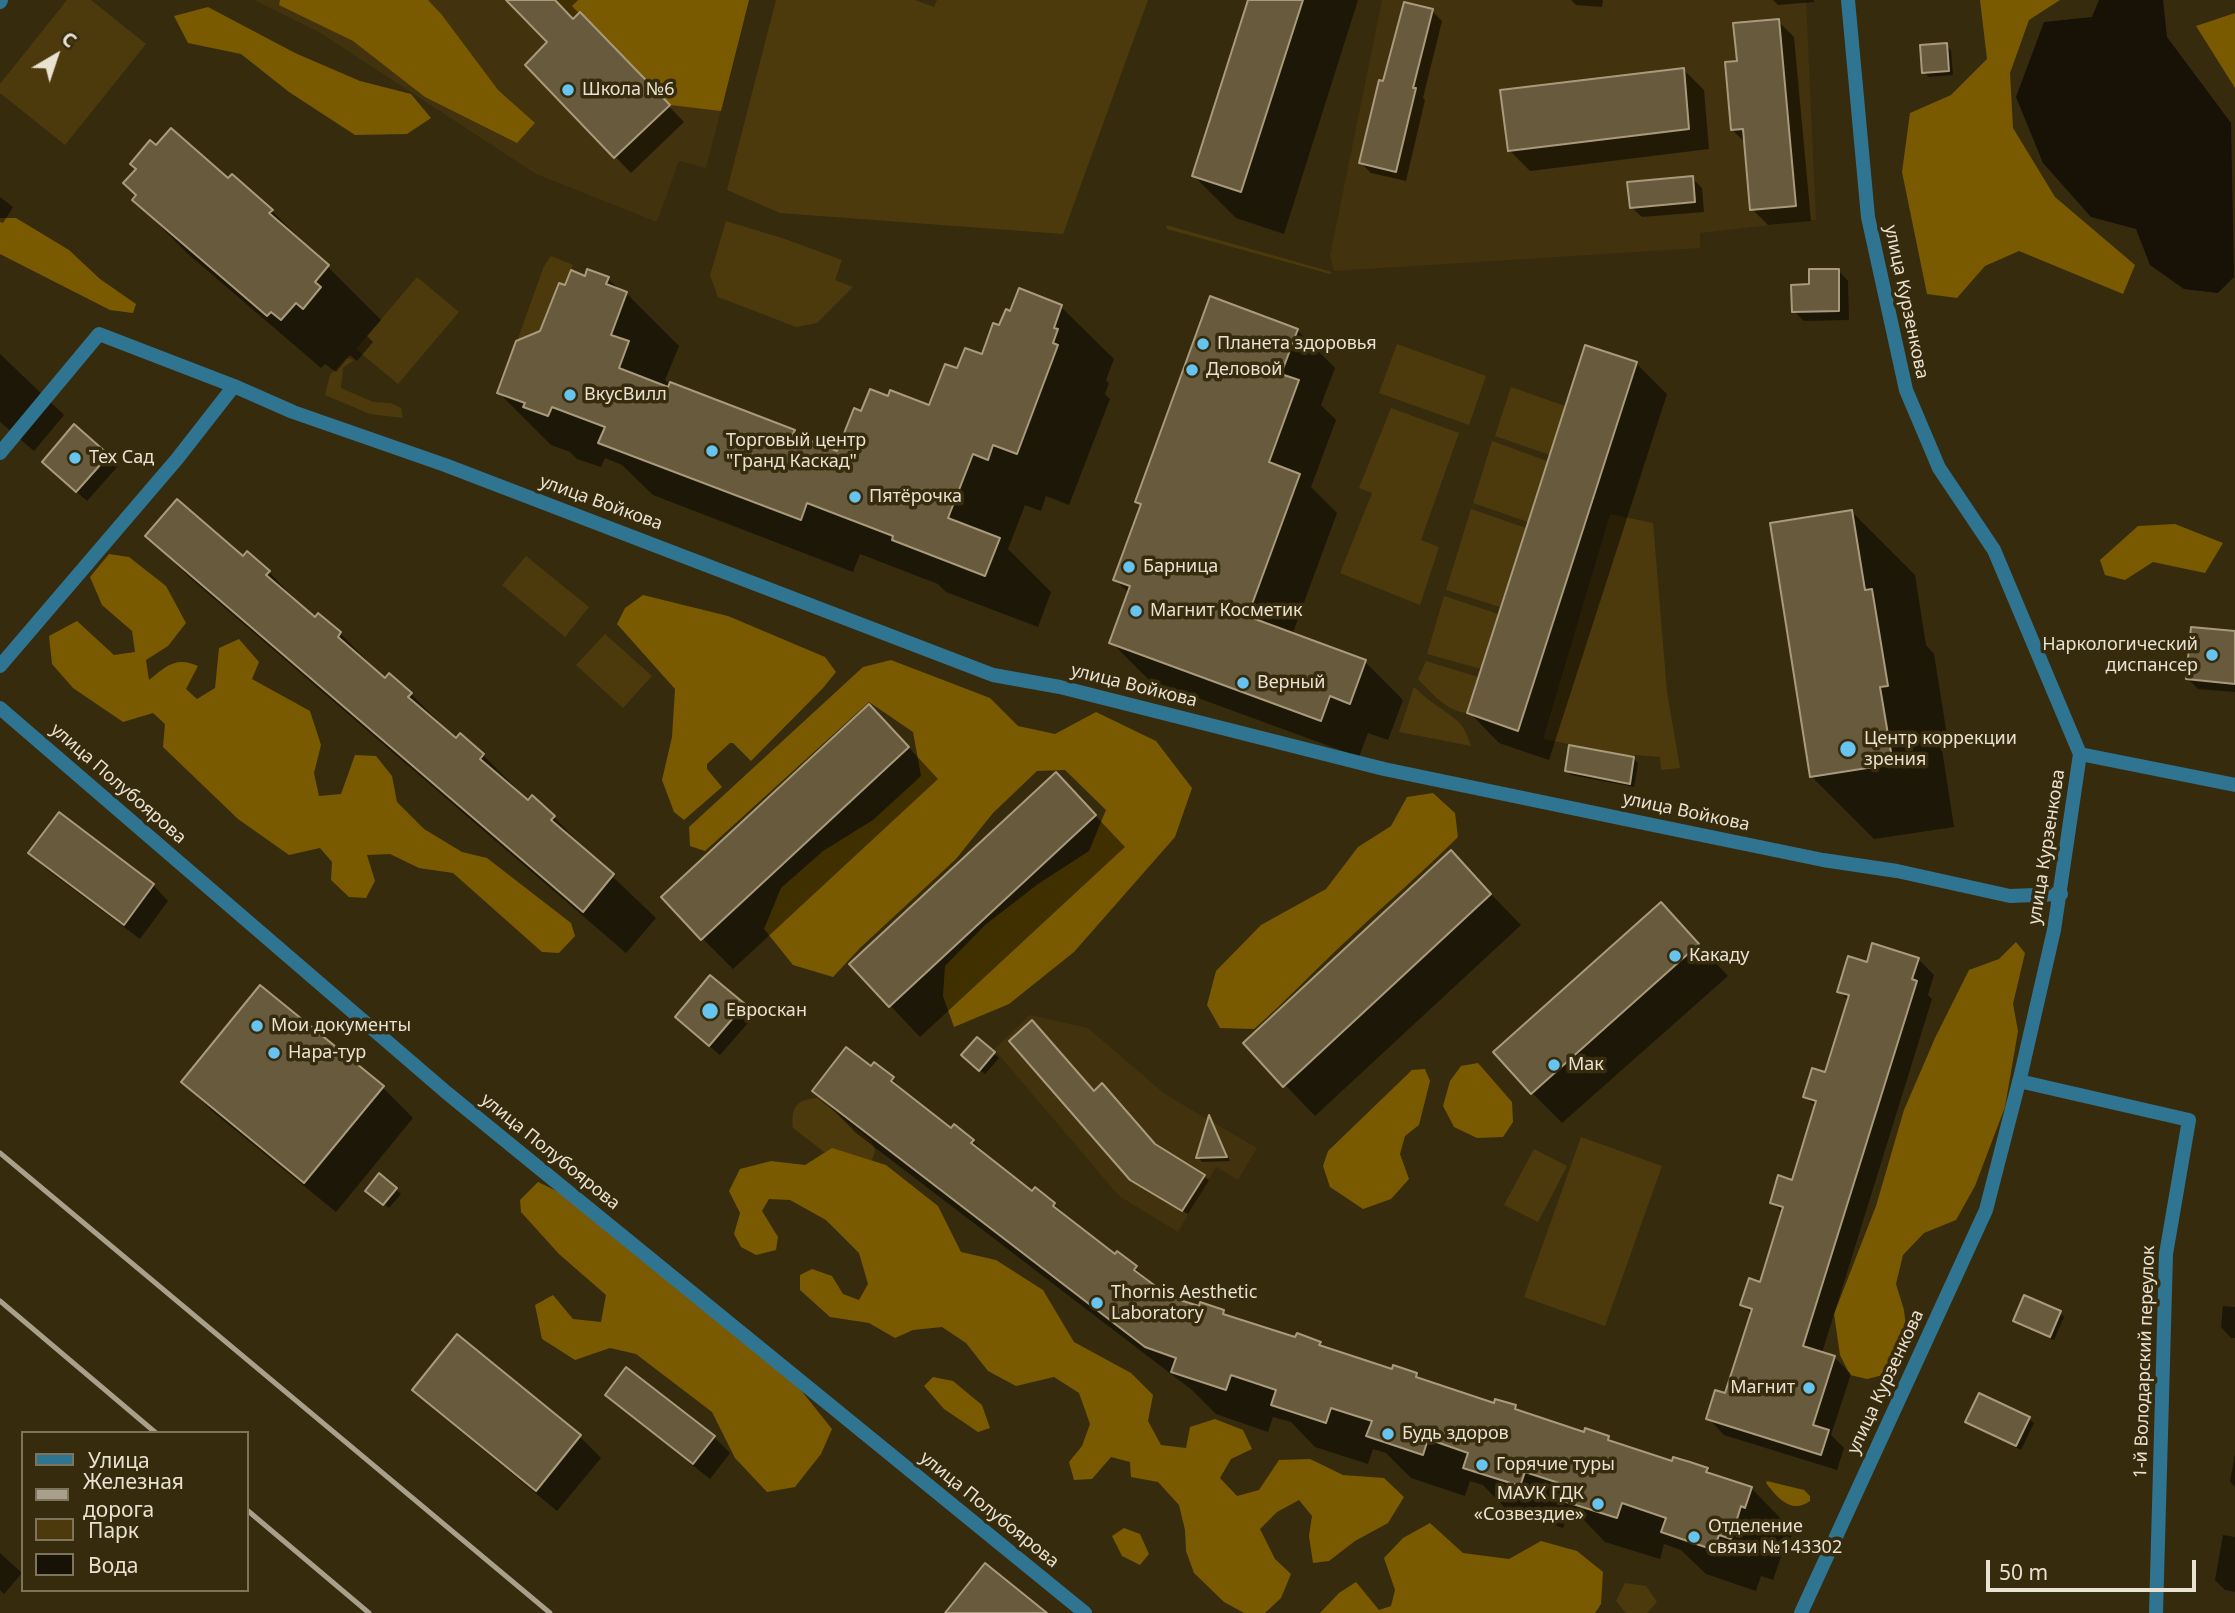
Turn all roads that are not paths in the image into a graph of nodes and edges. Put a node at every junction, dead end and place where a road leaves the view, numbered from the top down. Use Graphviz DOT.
graph roads {
  1 [pos="1848,0"];
  2 [pos="234,386"];
  3 [pos="0,453"];
  4 [pos="0,666"];
  5 [pos="0,708"];
  6 [pos="2080,754"];
  7 [pos="2235,785"];
  8 [pos="2061,894"];
  9 [pos="2019,1082"];
  10 [pos="1085,1613"];
  11 [pos="1801,1613"];
  12 [pos="2156,1613"];
  1 -- 6 [label="street, улица Курзенкова"];
  2 -- 3 [label="street, улица Войкова"];
  2 -- 4 [label="street"];
  2 -- 8 [label="street, улица Войкова"];
  5 -- 10 [label="street, улица Полубоярова"];
  6 -- 7 [label="street"];
  6 -- 8 [label="street, улица Курзенкова"];
  8 -- 9 [label="street, улица Курзенкова"];
  9 -- 11 [label="street, улица Курзенкова"];
  9 -- 12 [label="street, 1-й Володарский переулок"];
}
